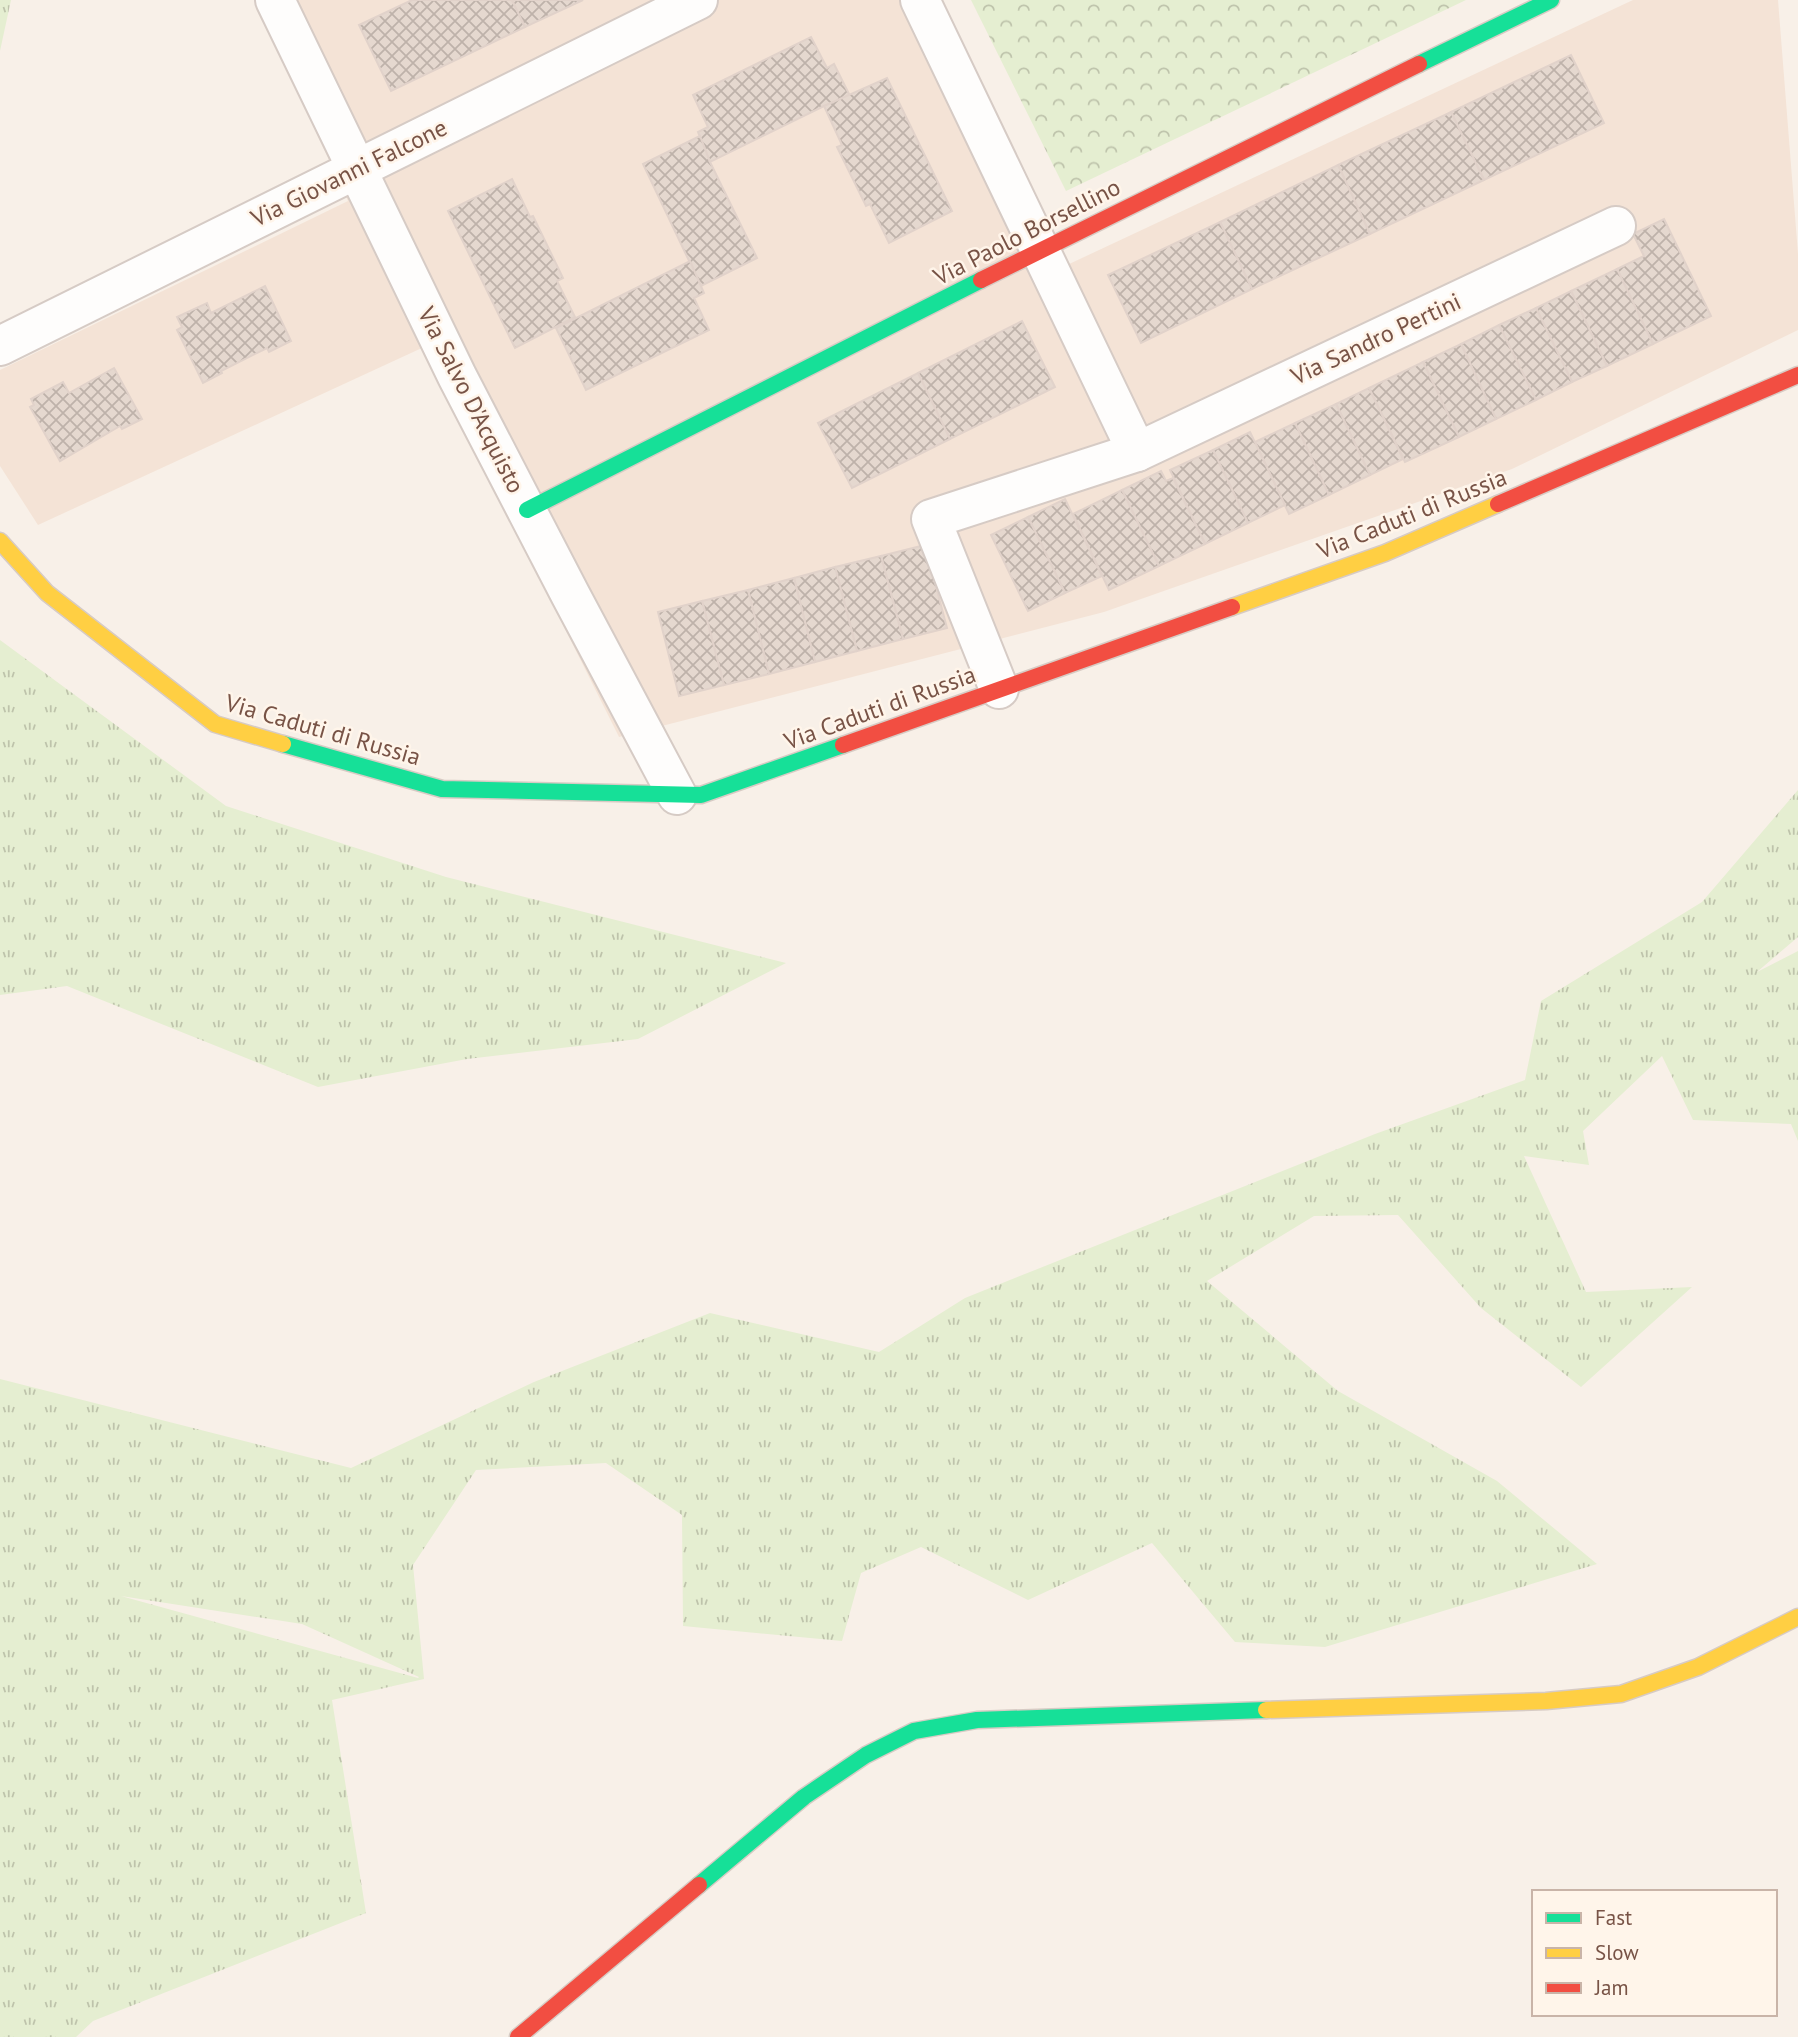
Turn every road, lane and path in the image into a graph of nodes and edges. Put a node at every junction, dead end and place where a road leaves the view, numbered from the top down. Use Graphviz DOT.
graph roads {
  1 [pos="275,0"];
  2 [pos="698,0"];
  3 [pos="920,0"];
  4 [pos="1551,0"];
  5 [pos="356,170"];
  6 [pos="1616,226"];
  7 [pos="1040,250"];
  8 [pos="0,346"];
  9 [pos="1798,375"];
  10 [pos="1137,452"];
  11 [pos="527,510"];
  12 [pos="0,541"];
  13 [pos="999,690"];
  14 [pos="677,795"];
  15 [pos="1798,1617"];
  16 [pos="518,2037"];
  1 -- 5 [label="street, Via Salvo D'Acquisto"];
  2 -- 5 [label="street, Via Giovanni Falcone"];
  3 -- 7 [label="street"];
  4 -- 7 [label="street, Via Paolo Borsellino"];
  5 -- 8 [label="street, Via Giovanni Falcone"];
  5 -- 11 [label="street, Via Salvo D'Acquisto"];
  6 -- 10 [label="street, Via Sandro Pertini"];
  7 -- 10 [label="street"];
  7 -- 11 [label="street, Via Paolo Borsellino"];
  9 -- 13 [label="street, Via Caduti di Russia"];
  10 -- 13 [label="street, Via Sandro Pertini"];
  11 -- 14 [label="street, Via Salvo D'Acquisto"];
  12 -- 14 [label="street, Via Caduti di Russia"];
  13 -- 14 [label="street, Via Caduti di Russia"];
  15 -- 16 [label="street"];
}
